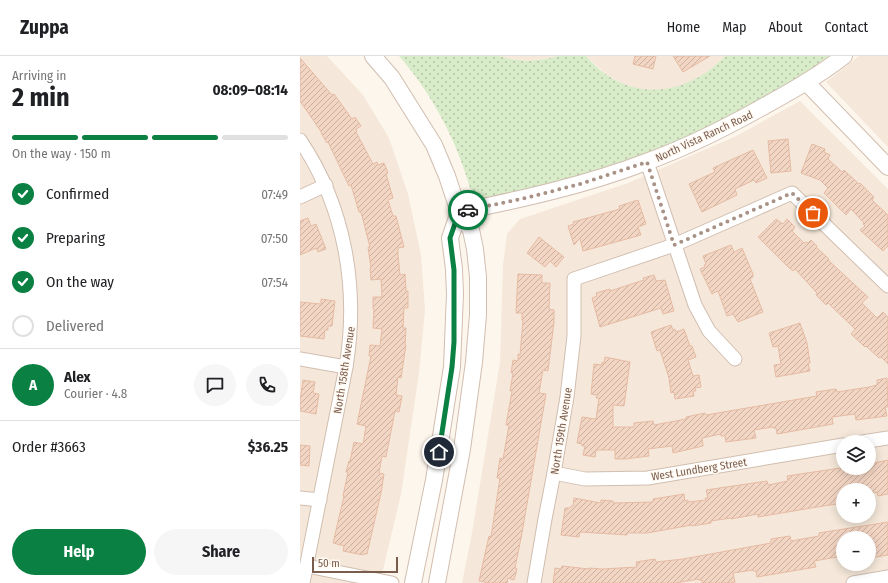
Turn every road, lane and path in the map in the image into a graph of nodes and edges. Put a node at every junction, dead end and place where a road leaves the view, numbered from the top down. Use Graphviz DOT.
graph roads {
  1 [pos="373,56"];
  2 [pos="844,56"];
  3 [pos="806,82"];
  4 [pos="300,140"];
  5 [pos="647,162"];
  6 [pos="888,167"];
  7 [pos="326,185"];
  8 [pos="300,197"];
  9 [pos="459,212"];
  10 [pos="674,245"];
  11 [pos="888,286"];
  12 [pos="300,359"];
  13 [pos="735,359"];
  14 [pos="346,367"];
  15 [pos="888,438"];
  16 [pos="876,440"];
  17 [pos="836,446"];
  18 [pos="554,473"];
  19 [pos="300,498"];
  20 [pos="320,500"];
  21 [pos="306,566"];
  22 [pos="888,577"];
  23 [pos="303,583"];
  24 [pos="392,583"];
  25 [pos="413,583"];
  26 [pos="437,583"];
  27 [pos="534,583"];
  28 [pos="853,583"];
  1 -- 9 [label="street"];
  2 -- 3 [label="street, North Vista Ranch Road"];
  3 -- 5 [label="street, North Vista Ranch Road"];
  3 -- 6 [label="street"];
  4 -- 7 [label="street, North 158th Avenue"];
  5 -- 9 [label="street, North Vista Ranch Road"];
  5 -- 10 [label="street"];
  7 -- 8 [label="street"];
  7 -- 14 [label="street, North 158th Avenue"];
  9 -- 25 [label="street"];
  9 -- 26 [label="street"];
  10 -- 11 [label="street"];
  10 -- 13 [label="street"];
  10 -- 18 [label="street, North 159th Avenue"];
  12 -- 14 [label="street"];
  14 -- 20 [label="street, North 158th Avenue"];
  15 -- 16 [label="street"];
  17 -- 18 [label="street, West Lundberg Street"];
  18 -- 27 [label="street, North 159th Avenue"];
  19 -- 20 [label="street"];
  20 -- 21 [label="street, North 158th Avenue"];
  21 -- 23 [label="street, North 158th Avenue"];
  21 -- 24 [label="street"];
  22 -- 28 [label="street"];
}
